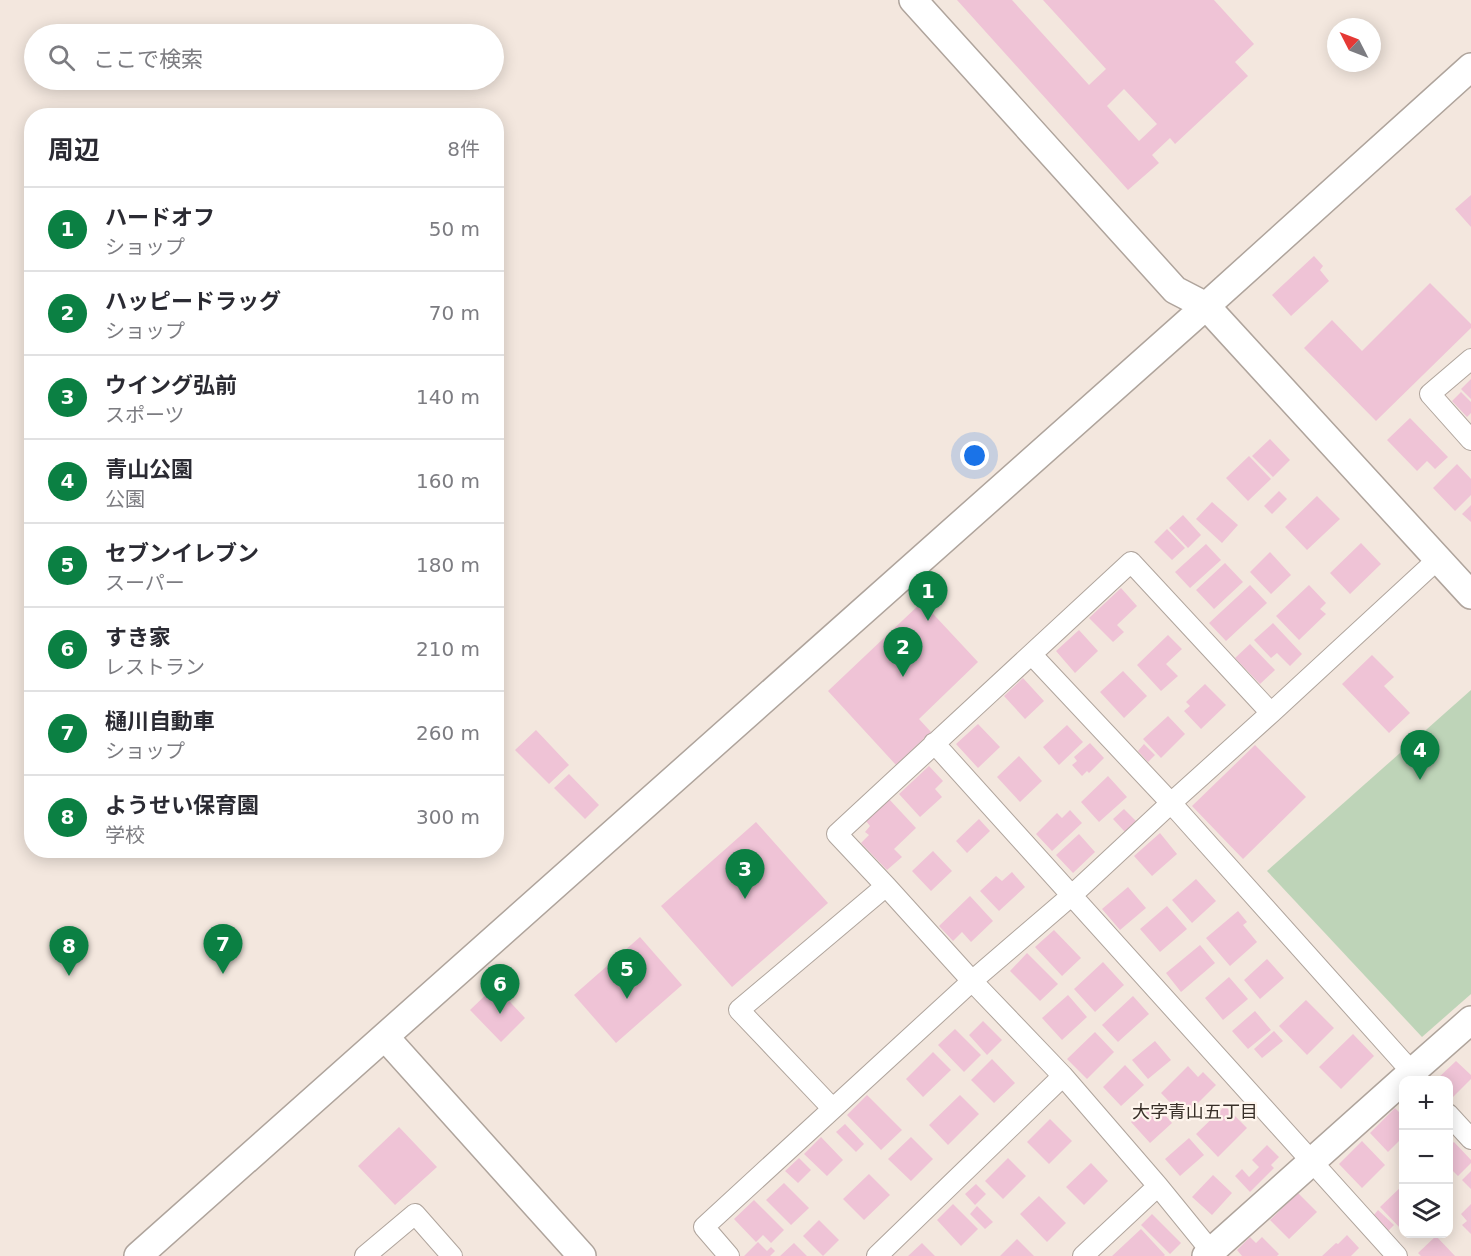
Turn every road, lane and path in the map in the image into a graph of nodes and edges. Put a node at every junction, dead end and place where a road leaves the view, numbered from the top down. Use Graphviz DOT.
graph roads {
  1 [pos="913,0"];
  2 [pos="1471,66"];
  3 [pos="1206,306"];
  4 [pos="1471,359"];
  5 [pos="1471,440"];
  6 [pos="1438,559"];
  7 [pos="1471,595"];
  8 [pos="1032,654"];
  9 [pos="1271,713"];
  10 [pos="934,743"];
  11 [pos="1171,803"];
  12 [pos="886,886"];
  13 [pos="1071,896"];
  14 [pos="972,981"];
  15 [pos="1471,1020"];
  16 [pos="385,1037"];
  17 [pos="1063,1076"];
  18 [pos="1415,1076"];
  19 [pos="1399,1089"];
  20 [pos="832,1108"];
  21 [pos="1453,1119"];
  22 [pos="1471,1139"];
  23 [pos="1312,1162"];
  24 [pos="1158,1186"];
  25 [pos="1211,1255"];
  26 [pos="138,1256"];
  27 [pos="364,1256"];
  28 [pos="452,1256"];
  29 [pos="582,1256"];
  30 [pos="729,1256"];
  31 [pos="877,1256"];
  32 [pos="1083,1256"];
  33 [pos="1397,1256"];
  1 -- 3 [label="street"];
  2 -- 3 [label="street"];
  3 -- 6 [label="street"];
  3 -- 16 [label="street"];
  4 -- 5 [label="street"];
  6 -- 7 [label="street"];
  6 -- 9 [label="street"];
  8 -- 9 [label="street"];
  8 -- 10 [label="street"];
  8 -- 11 [label="street"];
  9 -- 11 [label="street"];
  10 -- 12 [label="street"];
  10 -- 13 [label="street"];
  11 -- 13 [label="street"];
  11 -- 18 [label="street"];
  12 -- 14 [label="street"];
  12 -- 20 [label="street"];
  13 -- 14 [label="street"];
  13 -- 23 [label="street"];
  14 -- 17 [label="street"];
  14 -- 20 [label="street"];
  15 -- 18 [label="street"];
  16 -- 26 [label="street"];
  16 -- 29 [label="street"];
  17 -- 24 [label="street"];
  17 -- 31 [label="street"];
  19 -- 23 [label="street"];
  20 -- 30 [label="street"];
  21 -- 22 [label="street"];
  23 -- 25 [label="street"];
  23 -- 33 [label="street"];
  24 -- 25 [label="street"];
  24 -- 32 [label="street"];
  27 -- 28 [label="street"];
}
